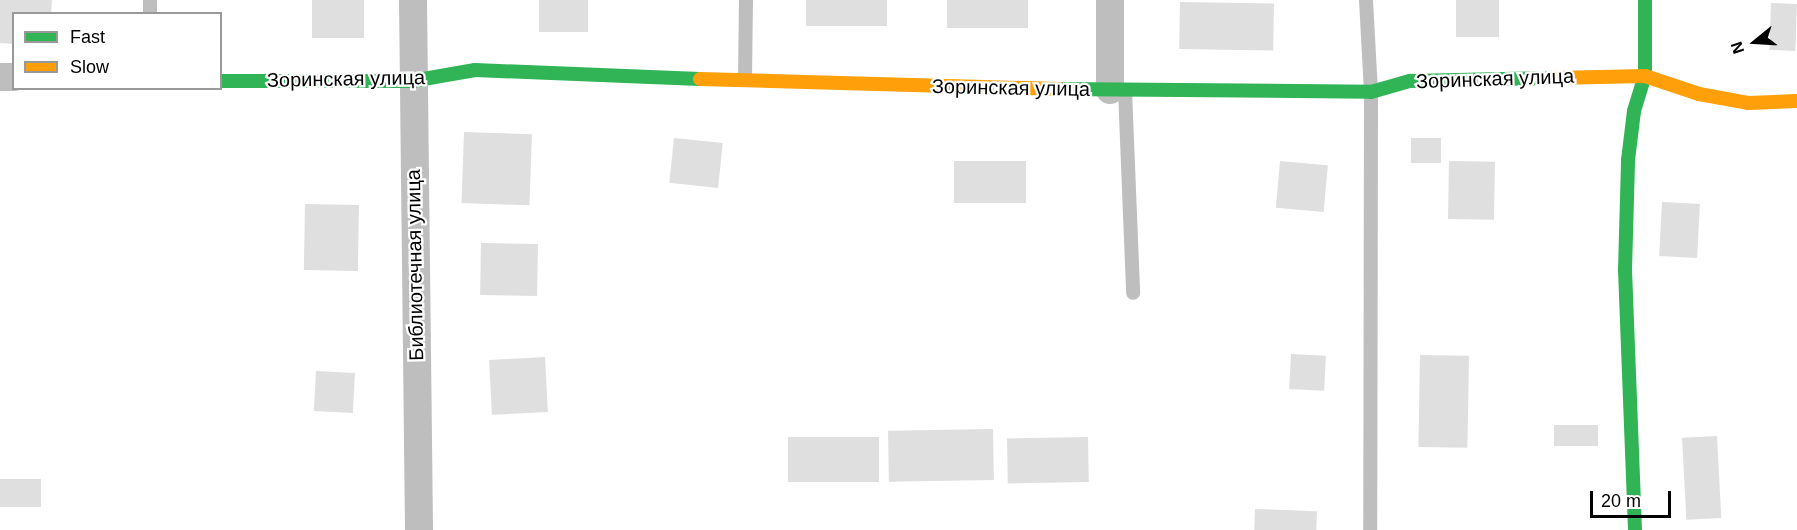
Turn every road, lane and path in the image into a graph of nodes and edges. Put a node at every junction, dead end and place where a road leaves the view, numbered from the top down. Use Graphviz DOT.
graph roads {
  1 [pos="413,0"];
  2 [pos="746,0"];
  3 [pos="1110,0"];
  4 [pos="1366,0"];
  5 [pos="1645,0"];
  6 [pos="1645,76"];
  7 [pos="222,81"];
  8 [pos="412,81"];
  9 [pos="745,82"];
  10 [pos="1118,90"];
  11 [pos="1371,92"];
  12 [pos="1797,102"];
  13 [pos="1133,293"];
  14 [pos="419,530"];
  15 [pos="1370,530"];
  16 [pos="1635,530"];
  1 -- 8 [label="street, Библиотечная улица"];
  2 -- 9 [label="lane"];
  3 -- 10 [label="street"];
  4 -- 11 [label="lane"];
  5 -- 6 [label="street"];
  6 -- 11 [label="street, Зоринская улица"];
  6 -- 12 [label="street, Зоринская улица"];
  6 -- 16 [label="street"];
  7 -- 8 [label="street, Зоринская улица"];
  8 -- 9 [label="street, Зоринская улица"];
  8 -- 14 [label="street, Библиотечная улица"];
  9 -- 10 [label="street, Зоринская улица"];
  10 -- 11 [label="street, Зоринская улица"];
  10 -- 13 [label="lane"];
  11 -- 15 [label="lane"];
}
